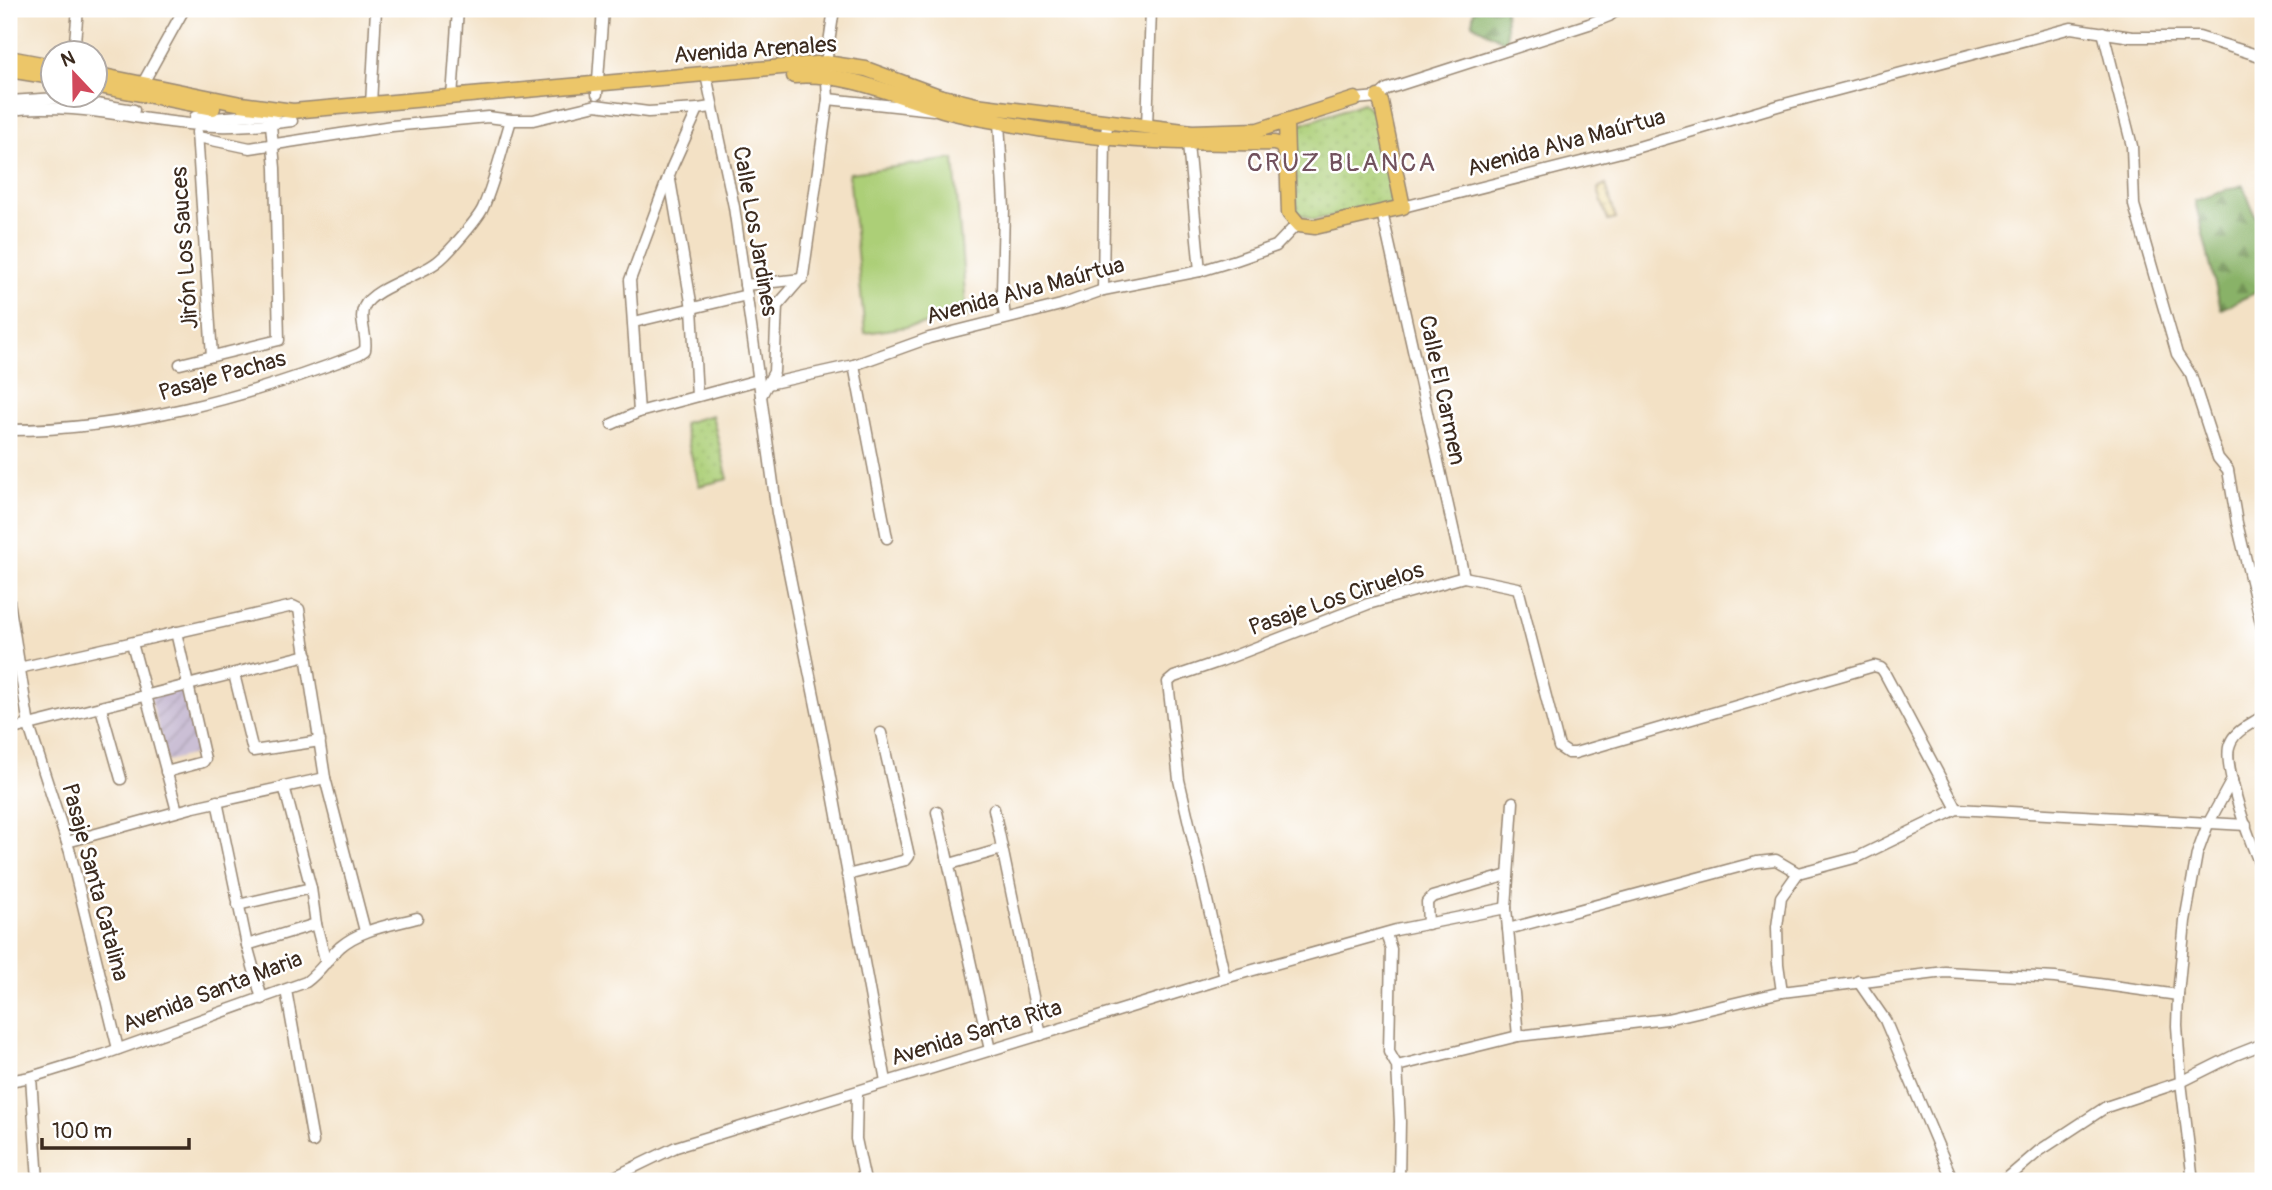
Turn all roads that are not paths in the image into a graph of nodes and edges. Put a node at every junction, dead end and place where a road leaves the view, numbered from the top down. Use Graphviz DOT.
graph roads {
  1 [pos="78,9"];
  2 [pos="184,9"];
  3 [pos="376,9"];
  4 [pos="458,9"];
  5 [pos="603,9"];
  6 [pos="834,9"];
  7 [pos="1151,9"];
  8 [pos="1618,9"];
  9 [pos="2103,32"];
  10 [pos="75,38"];
  11 [pos="2263,57"];
  12 [pos="9,58"];
  13 [pos="38,63"];
  14 [pos="9,70"];
  15 [pos="826,70"];
  16 [pos="38,75"];
  17 [pos="108,77"];
  18 [pos="706,79"];
  19 [pos="143,83"];
  20 [pos="108,88"];
  21 [pos="598,89"];
  22 [pos="1378,97"];
  23 [pos="452,98"];
  24 [pos="828,99"];
  25 [pos="1355,99"];
  26 [pos="9,101"];
  27 [pos="371,105"];
  28 [pos="711,107"];
  29 [pos="193,109"];
  30 [pos="9,110"];
  31 [pos="698,110"];
  32 [pos="946,111"];
  33 [pos="291,116"];
  34 [pos="267,117"];
  35 [pos="511,120"];
  36 [pos="999,122"];
  37 [pos="1108,122"];
  38 [pos="1286,122"];
  39 [pos="1147,127"];
  40 [pos="198,137"];
  41 [pos="1105,138"];
  42 [pos="273,145"];
  43 [pos="1188,145"];
  44 [pos="1286,154"];
  45 [pos="670,177"];
  46 [pos="1403,207"];
  47 [pos="1382,212"];
  48 [pos="1297,224"];
  49 [pos="1200,271"];
  50 [pos="802,279"];
  51 [pos="746,290"];
  52 [pos="1103,290"];
  53 [pos="692,308"];
  54 [pos="1004,318"];
  55 [pos="634,322"];
  56 [pos="212,356"];
  57 [pos="180,364"];
  58 [pos="854,365"];
  59 [pos="763,382"];
  60 [pos="697,396"];
  61 [pos="639,412"];
  62 [pos="612,424"];
  63 [pos="9,430"];
  64 [pos="887,538"];
  65 [pos="1464,577"];
  66 [pos="9,601"];
  67 [pos="2263,631"];
  68 [pos="176,632"];
  69 [pos="132,643"];
  70 [pos="307,654"];
  71 [pos="19,668"];
  72 [pos="234,674"];
  73 [pos="189,685"];
  74 [pos="145,695"];
  75 [pos="101,708"];
  76 [pos="2263,716"];
  77 [pos="29,726"];
  78 [pos="9,730"];
  79 [pos="881,733"];
  80 [pos="320,741"];
  81 [pos="166,772"];
  82 [pos="324,778"];
  83 [pos="121,779"];
  84 [pos="2232,780"];
  85 [pos="284,786"];
  86 [pos="217,802"];
  87 [pos="1513,802"];
  88 [pos="994,809"];
  89 [pos="1957,809"];
  90 [pos="177,811"];
  91 [pos="937,812"];
  92 [pos="2208,824"];
  93 [pos="2246,825"];
  94 [pos="67,842"];
  95 [pos="1002,849"];
  96 [pos="950,864"];
  97 [pos="2263,870"];
  98 [pos="1798,873"];
  99 [pos="847,875"];
  100 [pos="1508,875"];
  101 [pos="311,888"];
  102 [pos="238,905"];
  103 [pos="1506,908"];
  104 [pos="416,918"];
  105 [pos="316,924"];
  106 [pos="1428,924"];
  107 [pos="1508,929"];
  108 [pos="365,932"];
  109 [pos="1386,934"];
  110 [pos="247,945"];
  111 [pos="326,962"];
  112 [pos="1225,978"];
  113 [pos="1858,981"];
  114 [pos="286,990"];
  115 [pos="1782,992"];
  116 [pos="2178,995"];
  117 [pos="262,999"];
  118 [pos="1041,1035"];
  119 [pos="1518,1036"];
  120 [pos="2263,1044"];
  121 [pos="118,1049"];
  122 [pos="990,1050"];
  123 [pos="1397,1066"];
  124 [pos="31,1077"];
  125 [pos="9,1081"];
  126 [pos="886,1081"];
  127 [pos="2181,1082"];
  128 [pos="857,1092"];
  129 [pos="313,1142"];
  130 [pos="38,1181"];
  131 [pos="583,1181"];
  132 [pos="865,1181"];
  133 [pos="1399,1181"];
  134 [pos="1953,1181"];
  135 [pos="2004,1181"];
  136 [pos="2193,1181"];
  1 -- 10 [label="street"];
  2 -- 19 [label="street"];
  3 -- 27 [label="street"];
  4 -- 23 [label="street"];
  5 -- 21 [label="street"];
  6 -- 15 [label="street"];
  7 -- 39 [label="street"];
  8 -- 22 [label="street"];
  9 -- 11 [label="street, Avenida Alva Maúrtua"];
  9 -- 46 [label="street, Avenida Alva Maúrtua"];
  9 -- 67 [label="street"];
  12 -- 13 [label="main road"];
  14 -- 16 [label="main road"];
  15 -- 18 [label="main road, Avenida Arenales"];
  15 -- 24 [label="street"];
  15 -- 32 [label="main road"];
  15 -- 37 [label="main road, Avenida Arenales"];
  17 -- 19 [label="main road"];
  18 -- 21 [label="main road, Avenida Arenales"];
  18 -- 28 [label="street, Calle Los Jardines"];
  19 -- 29 [label="main road"];
  20 -- 29 [label="main road"];
  21 -- 23 [label="main road, Avenida Arenales"];
  21 -- 33 [label="main road"];
  22 -- 25 [label="street"];
  22 -- 46 [label="main road"];
  23 -- 27 [label="main road, Avenida Arenales"];
  24 -- 32 [label="street"];
  24 -- 50 [label="street"];
  25 -- 38 [label="main road, Avenida Arenales"];
  26 -- 29 [label="street"];
  27 -- 33 [label="main road, Avenida Arenales"];
  28 -- 31 [label="street"];
  28 -- 51 [label="street, Calle Los Jardines"];
  29 -- 30 [label="street, Avenida Arenales"];
  29 -- 33 [label="main road, Avenida Arenales"];
  29 -- 34 [label="main road"];
  29 -- 34 [label="street, Avenida Arenales"];
  29 -- 40 [label="street, Jirón Los Sauces"];
  31 -- 35 [label="street"];
  31 -- 45 [label="street"];
  32 -- 36 [label="main road"];
  33 -- 34 [label="main road"];
  34 -- 42 [label="street"];
  35 -- 42 [label="street"];
  35 -- 63 [label="street, Pasaje Pachas"];
  36 -- 41 [label="main road"];
  36 -- 54 [label="street"];
  37 -- 39 [label="main road, Avenida Arenales"];
  37 -- 41 [label="street"];
  38 -- 39 [label="main road, Avenida Arenales"];
  38 -- 44 [label="main road"];
  40 -- 42 [label="street"];
  40 -- 56 [label="street, Jirón Los Sauces"];
  41 -- 43 [label="main road"];
  41 -- 52 [label="street"];
  42 -- 56 [label="street"];
  43 -- 44 [label="main road"];
  43 -- 49 [label="street"];
  44 -- 48 [label="main road"];
  45 -- 53 [label="street"];
  45 -- 55 [label="street"];
  46 -- 47 [label="main road, Avenida Alva Maúrtua"];
  47 -- 48 [label="main road, Avenida Alva Maúrtua"];
  47 -- 65 [label="street, Calle El Carmen"];
  48 -- 49 [label="street, Avenida Alva Maúrtua"];
  49 -- 52 [label="street, Avenida Alva Maúrtua"];
  50 -- 51 [label="street"];
  50 -- 59 [label="street"];
  51 -- 53 [label="street"];
  51 -- 59 [label="street, Calle Los Jardines"];
  52 -- 54 [label="street, Avenida Alva Maúrtua"];
  53 -- 55 [label="street"];
  53 -- 60 [label="street"];
  54 -- 58 [label="street, Avenida Alva Maúrtua"];
  55 -- 61 [label="street"];
  56 -- 57 [label="street"];
  58 -- 59 [label="street, Avenida Alva Maúrtua"];
  58 -- 64 [label="street"];
  59 -- 60 [label="street, Avenida Alva Maúrtua"];
  59 -- 99 [label="street, Calle Los Jardines"];
  60 -- 61 [label="street, Avenida Alva Maúrtua"];
  61 -- 62 [label="street, Avenida Alva Maúrtua"];
  65 -- 89 [label="street, Pasaje Los Ciruelos"];
  65 -- 112 [label="street, Pasaje Los Ciruelos"];
  66 -- 71 [label="street, Pasaje Santa Catalina"];
  68 -- 69 [label="street"];
  68 -- 70 [label="street"];
  68 -- 73 [label="street"];
  69 -- 71 [label="street"];
  69 -- 74 [label="street"];
  70 -- 72 [label="street"];
  70 -- 80 [label="street"];
  71 -- 77 [label="street, Pasaje Santa Catalina"];
  72 -- 73 [label="street"];
  72 -- 80 [label="street"];
  73 -- 74 [label="street"];
  73 -- 81 [label="street"];
  74 -- 75 [label="street"];
  74 -- 81 [label="street"];
  75 -- 77 [label="street"];
  75 -- 83 [label="street"];
  76 -- 84 [label="street"];
  77 -- 78 [label="street"];
  77 -- 94 [label="street, Pasaje Santa Catalina"];
  79 -- 99 [label="street"];
  80 -- 82 [label="street"];
  81 -- 90 [label="street"];
  82 -- 85 [label="street"];
  82 -- 108 [label="street"];
  84 -- 92 [label="street"];
  84 -- 93 [label="street"];
  85 -- 86 [label="street"];
  85 -- 101 [label="street"];
  86 -- 90 [label="street"];
  86 -- 102 [label="street"];
  87 -- 100 [label="street"];
  88 -- 95 [label="street"];
  89 -- 92 [label="street"];
  89 -- 98 [label="street"];
  90 -- 94 [label="street"];
  91 -- 96 [label="street"];
  92 -- 93 [label="street"];
  92 -- 116 [label="street"];
  93 -- 97 [label="street"];
  94 -- 121 [label="street, Pasaje Santa Catalina"];
  95 -- 96 [label="street"];
  95 -- 118 [label="street"];
  96 -- 122 [label="street"];
  98 -- 107 [label="street"];
  98 -- 115 [label="street"];
  99 -- 126 [label="street, Calle Los Jardines"];
  100 -- 103 [label="street"];
  100 -- 106 [label="street"];
  101 -- 102 [label="street"];
  101 -- 105 [label="street"];
  102 -- 110 [label="street"];
  103 -- 106 [label="street, Avenida Santa Rita"];
  103 -- 107 [label="street"];
  104 -- 108 [label="street, Avenida Santa Maria"];
  105 -- 110 [label="street"];
  105 -- 111 [label="street"];
  106 -- 109 [label="street, Avenida Santa Rita"];
  107 -- 119 [label="street"];
  108 -- 111 [label="street, Avenida Santa Maria"];
  109 -- 112 [label="street, Avenida Santa Rita"];
  109 -- 123 [label="street"];
  110 -- 117 [label="street"];
  111 -- 114 [label="street, Avenida Santa Maria"];
  112 -- 118 [label="street, Avenida Santa Rita"];
  113 -- 115 [label="street"];
  113 -- 116 [label="street"];
  113 -- 134 [label="street"];
  114 -- 117 [label="street, Avenida Santa Maria"];
  114 -- 129 [label="street"];
  115 -- 119 [label="street"];
  116 -- 127 [label="street"];
  117 -- 121 [label="street, Avenida Santa Maria"];
  118 -- 122 [label="street, Avenida Santa Rita"];
  119 -- 123 [label="street"];
  120 -- 127 [label="street"];
  121 -- 124 [label="street, Avenida Santa Maria"];
  122 -- 126 [label="street, Avenida Santa Rita"];
  123 -- 133 [label="street"];
  124 -- 125 [label="street, Avenida Santa Maria"];
  124 -- 130 [label="street"];
  126 -- 128 [label="street, Avenida Santa Rita"];
  127 -- 135 [label="street"];
  127 -- 136 [label="street"];
  128 -- 131 [label="street, Avenida Santa Rita"];
  128 -- 132 [label="street"];
}
